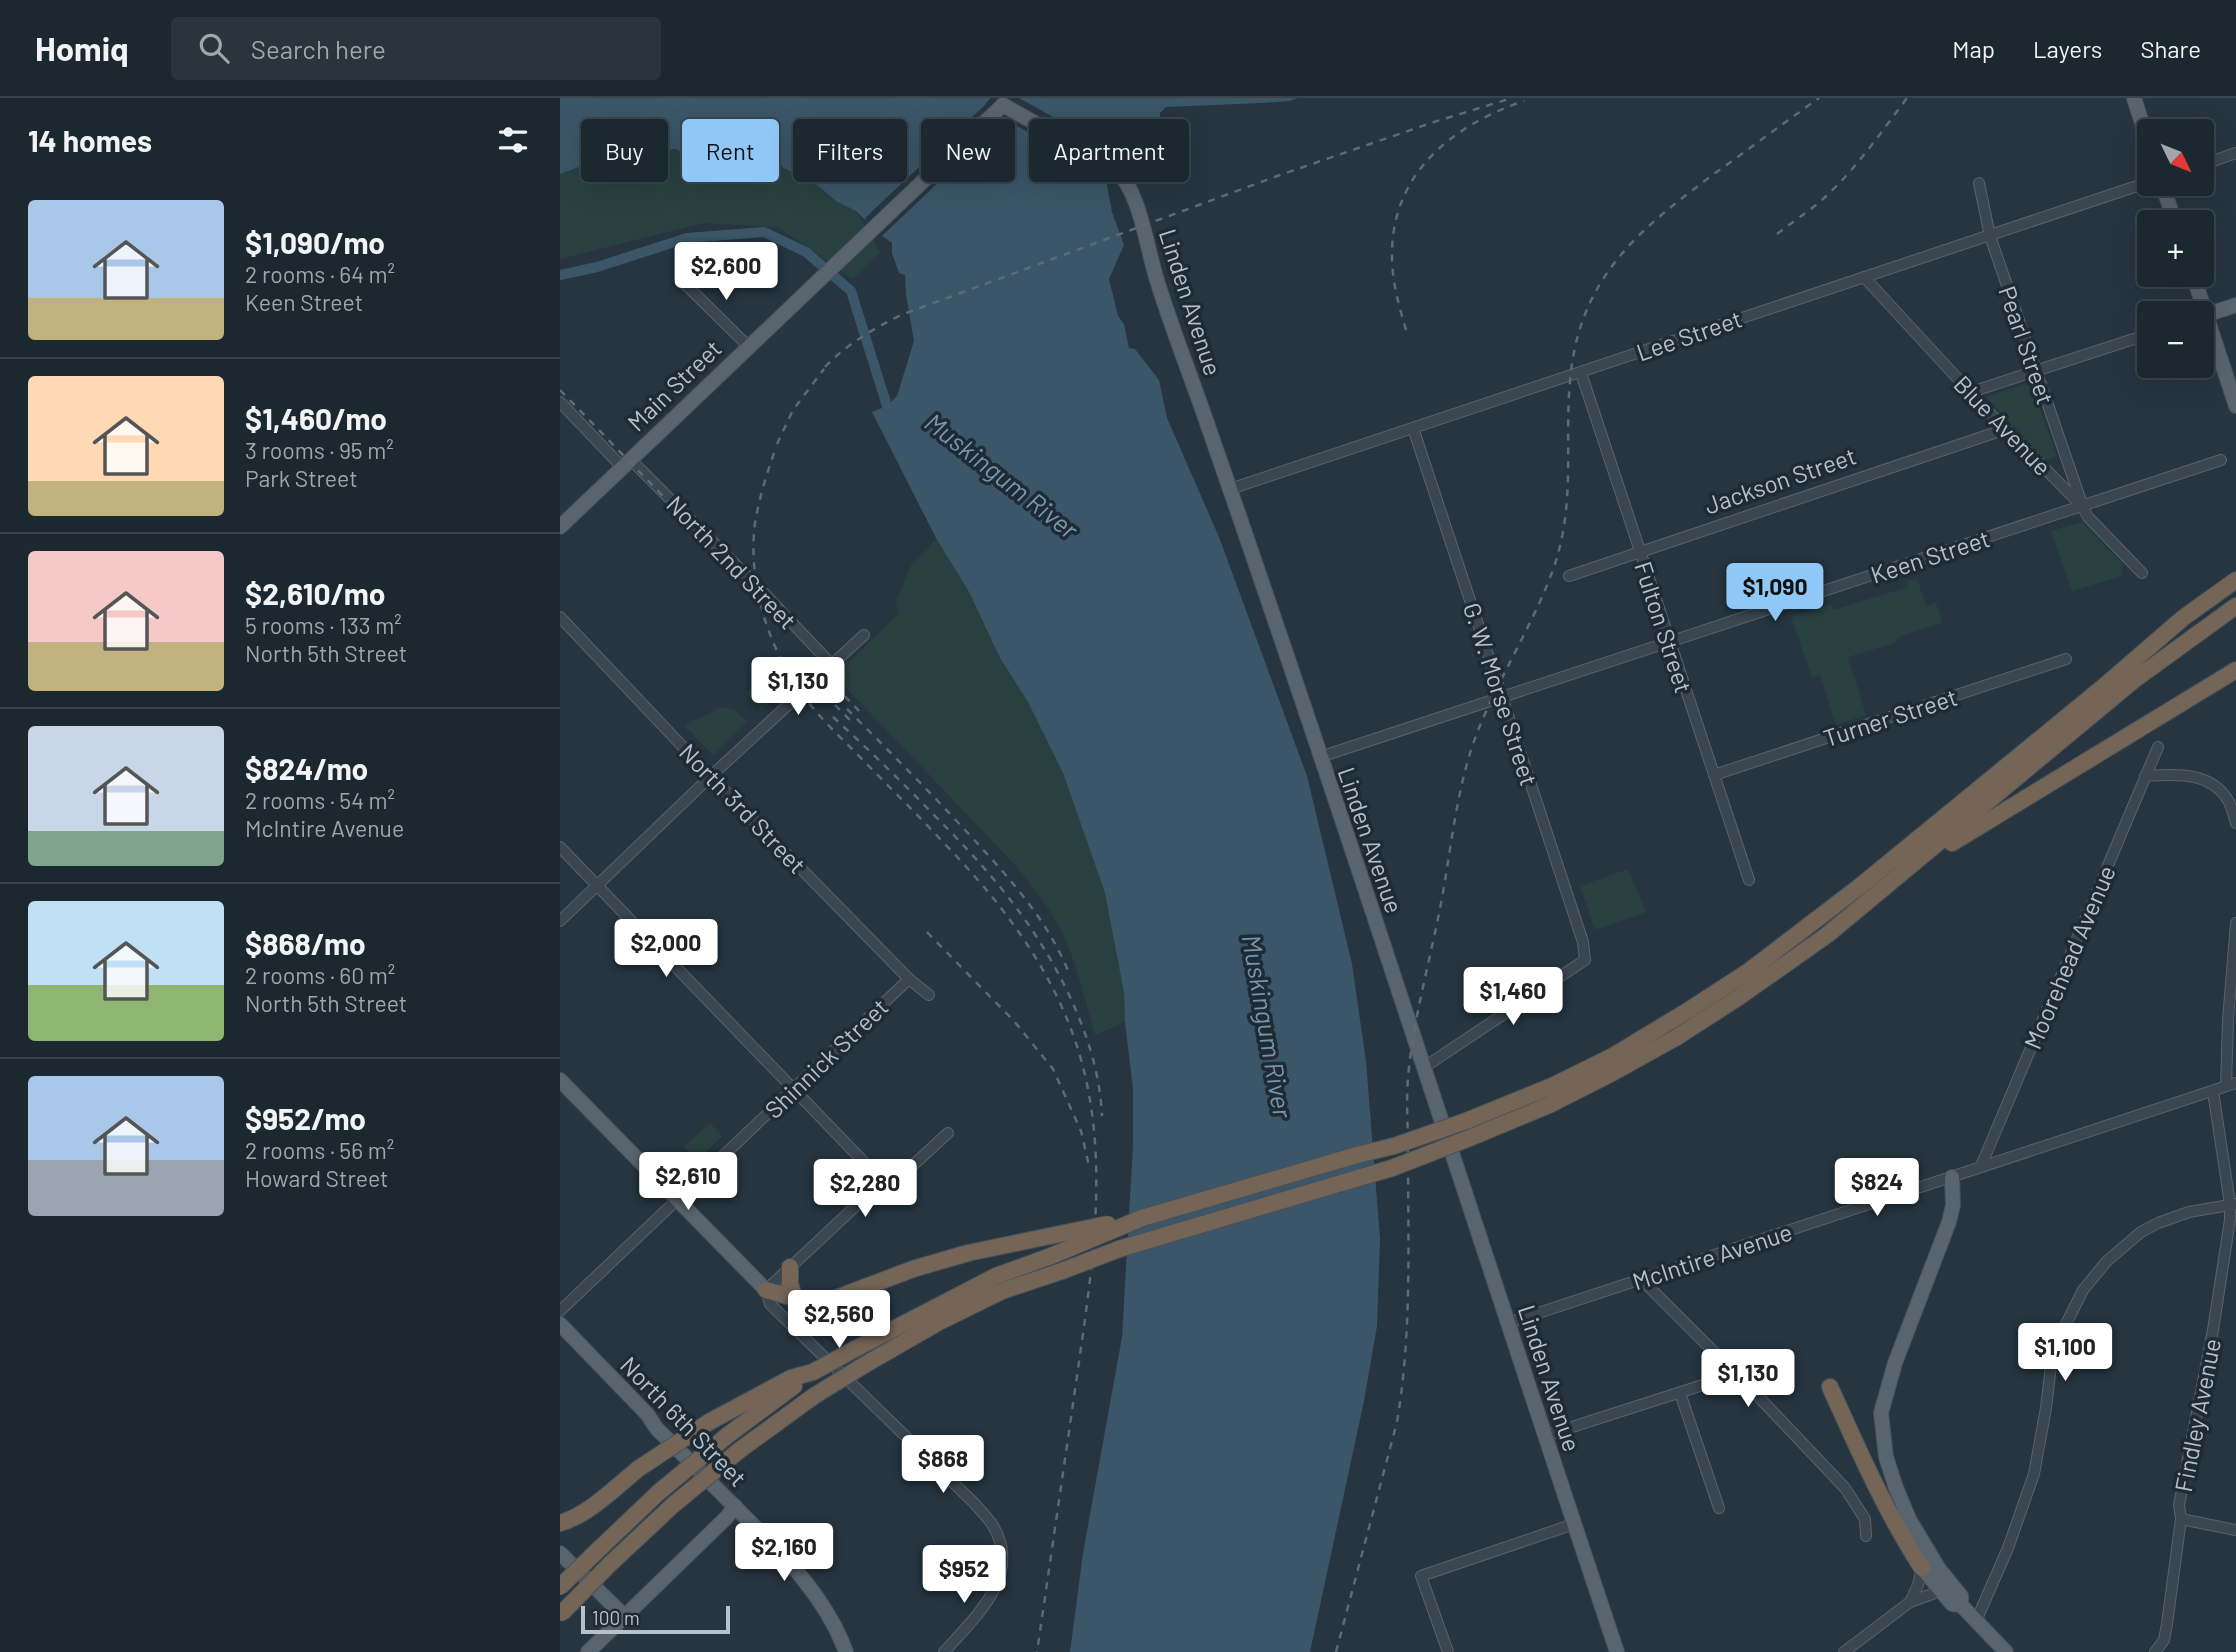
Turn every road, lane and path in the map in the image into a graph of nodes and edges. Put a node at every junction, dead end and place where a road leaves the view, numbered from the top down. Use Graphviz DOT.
graph roads {
  1 [pos="2134,98"];
  2 [pos="1003,101"];
  3 [pos="2141,119"];
  4 [pos="2236,153"];
  5 [pos="2214,161"];
  6 [pos="1979,183"];
  7 [pos="2137,186"];
  8 [pos="1990,236"];
  9 [pos="1864,277"];
  10 [pos="681,281"];
  11 [pos="2236,304"];
  12 [pos="2214,312"];
  13 [pos="2137,338"];
  14 [pos="2214,344"];
  15 [pos="748,346"];
  16 [pos="2036,371"];
  17 [pos="1581,373"];
  18 [pos="1971,392"];
  19 [pos="560,402"];
  20 [pos="2236,406"];
  21 [pos="1413,428"];
  22 [pos="2006,429"];
  23 [pos="2221,460"];
  24 [pos="626,463"];
  25 [pos="1230,489"];
  26 [pos="2082,506"];
  27 [pos="560,527"];
  28 [pos="1639,552"];
  29 [pos="2141,573"];
  30 [pos="1569,576"];
  31 [pos="2236,580"];
  32 [pos="2236,606"];
  33 [pos="560,617"];
  34 [pos="864,635"];
  35 [pos="1669,642"];
  36 [pos="2066,659"];
  37 [pos="832,665"];
  38 [pos="2236,670"];
  39 [pos="1502,699"];
  40 [pos="2158,747"];
  41 [pos="1320,757"];
  42 [pos="1713,775"];
  43 [pos="711,776"];
  44 [pos="2145,776"];
  45 [pos="2236,823"];
  46 [pos="560,847"];
  47 [pos="1905,871"];
  48 [pos="1749,880"];
  49 [pos="597,886"];
  50 [pos="560,921"];
  51 [pos="2236,923"];
  52 [pos="909,979"];
  53 [pos="929,995"];
  54 [pos="1423,1068"];
  55 [pos="560,1080"];
  56 [pos="2231,1084"];
  57 [pos="794,1089"];
  58 [pos="2213,1091"];
  59 [pos="948,1133"];
  60 [pos="1981,1166"];
  61 [pos="1952,1177"];
  62 [pos="885,1184"];
  63 [pos="677,1200"];
  64 [pos="2233,1204"];
  65 [pos="1142,1218"];
  66 [pos="790,1267"];
  67 [pos="1641,1279"];
  68 [pos="766,1290"];
  69 [pos="795,1299"];
  70 [pos="560,1311"];
  71 [pos="1508,1323"];
  72 [pos="560,1324"];
  73 [pos="813,1372"];
  74 [pos="1737,1374"];
  75 [pos="1830,1387"];
  76 [pos="1680,1393"];
  77 [pos="1545,1436"];
  78 [pos="734,1506"];
  79 [pos="1719,1508"];
  80 [pos="2181,1519"];
  81 [pos="560,1523"];
  82 [pos="1574,1524"];
  83 [pos="2236,1530"];
  84 [pos="1866,1536"];
  85 [pos="560,1552"];
  86 [pos="1922,1568"];
  87 [pos="560,1587"];
  88 [pos="1940,1591"];
  89 [pos="1910,1602"];
  90 [pos="1961,1605"];
  91 [pos="561,1613"];
  92 [pos="624,1616"];
  93 [pos="1976,1621"];
  94 [pos="588,1652"];
  95 [pos="846,1652"];
  96 [pos="944,1652"];
  97 [pos="1447,1652"];
  98 [pos="1617,1652"];
  99 [pos="1844,1652"];
  100 [pos="2006,1652"];
  101 [pos="2155,1652"];
  1 -- 3 [label="main road"];
  2 -- 15 [label="main road, Main Street"];
  2 -- 25 [label="main road, Linden Avenue"];
  4 -- 5 [label="street"];
  6 -- 8 [label="street, Pearl Street"];
  7 -- 8 [label="street, Lee Street"];
  8 -- 9 [label="street, Lee Street"];
  8 -- 16 [label="street, Pearl Street"];
  9 -- 17 [label="street, Lee Street"];
  9 -- 18 [label="street, Blue Avenue"];
  10 -- 15 [label="street"];
  11 -- 12 [label="main road"];
  13 -- 16 [label="street"];
  14 -- 20 [label="main road"];
  15 -- 24 [label="main road, Main Street"];
  16 -- 18 [label="street"];
  16 -- 26 [label="street, Pearl Street"];
  17 -- 21 [label="street, Lee Street"];
  17 -- 28 [label="street, Fulton Street"];
  18 -- 22 [label="street, Blue Avenue"];
  19 -- 24 [label="street, North 2nd Street"];
  21 -- 25 [label="street, Lee Street"];
  21 -- 39 [label="street, G. W. Morse Street"];
  22 -- 26 [label="street, Blue Avenue"];
  22 -- 28 [label="street, Jackson Street"];
  23 -- 26 [label="street, Keen Street"];
  24 -- 27 [label="main road, Main Street"];
  24 -- 37 [label="street, North 2nd Street"];
  25 -- 41 [label="main road, Linden Avenue"];
  26 -- 29 [label="street, Blue Avenue"];
  26 -- 35 [label="street, Keen Street"];
  28 -- 30 [label="street, Jackson Street"];
  28 -- 35 [label="street, Fulton Street"];
  31 -- 65 [label="highway, bridge"];
  32 -- 47 [label="highway"];
  33 -- 43 [label="street, North 3rd Street"];
  34 -- 37 [label="street"];
  35 -- 39 [label="street, Keen Street"];
  35 -- 42 [label="street, Fulton Street"];
  36 -- 42 [label="street, Turner Street"];
  37 -- 43 [label="street"];
  38 -- 47 [label="highway"];
  39 -- 41 [label="street, Keen Street"];
  39 -- 54 [label="street, G. W. Morse Street"];
  40 -- 44 [label="street, Moorehead Avenue"];
  41 -- 54 [label="main road, Linden Avenue"];
  42 -- 48 [label="street, Fulton Street"];
  43 -- 49 [label="street"];
  43 -- 52 [label="street, North 3rd Street"];
  44 -- 45 [label="street"];
  44 -- 60 [label="street, Moorehead Avenue"];
  46 -- 49 [label="street"];
  47 -- 91 [label="highway, bridge"];
  49 -- 50 [label="street"];
  49 -- 57 [label="street"];
  51 -- 56 [label="street"];
  52 -- 53 [label="street, North 3rd Street"];
  52 -- 57 [label="street, Shinnick Street"];
  54 -- 71 [label="main road, Linden Avenue"];
  55 -- 63 [label="main road"];
  56 -- 58 [label="street, McIntire Avenue"];
  57 -- 62 [label="street"];
  57 -- 63 [label="street, Shinnick Street"];
  58 -- 60 [label="street, McIntire Avenue"];
  58 -- 64 [label="street, Findley Avenue"];
  59 -- 62 [label="street"];
  60 -- 61 [label="street, McIntire Avenue"];
  61 -- 67 [label="street, McIntire Avenue"];
  61 -- 90 [label="main road"];
  62 -- 66 [label="street"];
  63 -- 68 [label="main road"];
  63 -- 70 [label="street, Shinnick Street"];
  64 -- 80 [label="street, Findley Avenue"];
  64 -- 93 [label="street"];
  65 -- 69 [label="highway, bridge"];
  65 -- 73 [label="highway, bridge"];
  66 -- 68 [label="street"];
  66 -- 69 [label="highway"];
  67 -- 71 [label="street, McIntire Avenue"];
  67 -- 74 [label="street"];
  68 -- 69 [label="highway"];
  68 -- 96 [label="street"];
  71 -- 77 [label="main road, Linden Avenue"];
  72 -- 78 [label="main road, North 6th Street"];
  73 -- 81 [label="highway, bridge"];
  73 -- 87 [label="highway, bridge"];
  74 -- 76 [label="street"];
  74 -- 84 [label="street"];
  75 -- 86 [label="highway"];
  76 -- 77 [label="street"];
  76 -- 79 [label="street"];
  77 -- 82 [label="main road, Linden Avenue"];
  78 -- 92 [label="main road"];
  78 -- 95 [label="main road, North 6th Street"];
  80 -- 83 [label="street"];
  80 -- 101 [label="street, Findley Avenue"];
  82 -- 97 [label="street"];
  82 -- 98 [label="main road, Linden Avenue"];
  85 -- 92 [label="main road"];
  86 -- 88 [label="main road"];
  86 -- 89 [label="street"];
  88 -- 89 [label="street"];
  88 -- 90 [label="main road"];
  89 -- 99 [label="street"];
  90 -- 93 [label="main road"];
  92 -- 94 [label="main road"];
  93 -- 100 [label="main road"];
}
